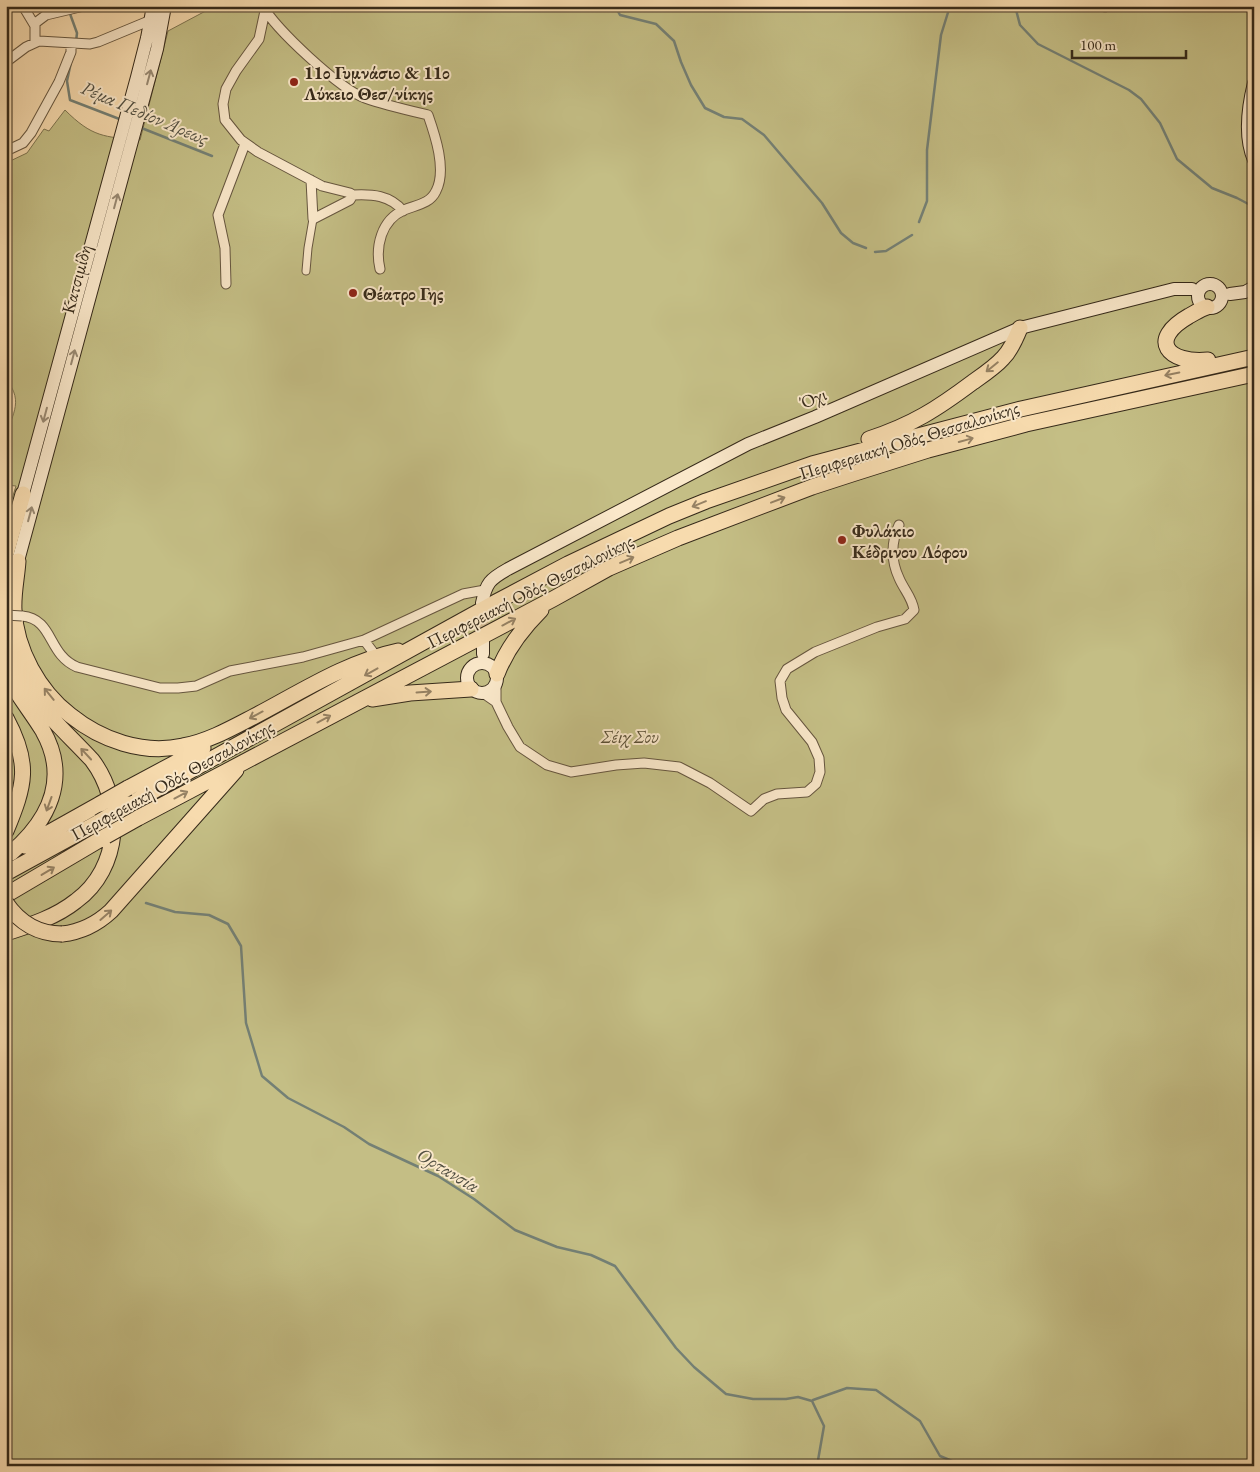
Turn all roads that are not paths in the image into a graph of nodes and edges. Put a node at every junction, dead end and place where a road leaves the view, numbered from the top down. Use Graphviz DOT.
graph roads {
  1 [pos="23,6"];
  2 [pos="153,6"];
  3 [pos="165,6"];
  4 [pos="81,7"];
  5 [pos="264,9"];
  6 [pos="151,20"];
  7 [pos="34,24"];
  8 [pos="36,42"];
  9 [pos="74,43"];
  10 [pos="6,62"];
  11 [pos="1254,83"];
  12 [pos="131,121"];
  13 [pos="128,135"];
  14 [pos="245,144"];
  15 [pos="6,151"];
  16 [pos="1254,160"];
  17 [pos="311,180"];
  18 [pos="353,195"];
  19 [pos="403,211"];
  20 [pos="313,219"];
  21 [pos="380,269"];
  22 [pos="306,271"];
  23 [pos="226,284"];
  24 [pos="1254,287"];
  25 [pos="1210,295"];
  26 [pos="1020,328"];
  27 [pos="1247,358"];
  28 [pos="1254,374"];
  29 [pos="744,487"];
  30 [pos="23,494"];
  31 [pos="899,525"];
  32 [pos="12,557"];
  33 [pos="485,590"];
  34 [pos="553,599"];
  35 [pos="482,604"];
  36 [pos="6,615"];
  37 [pos="364,640"];
  38 [pos="483,640"];
  39 [pos="413,647"];
  40 [pos="376,656"];
  41 [pos="491,669"];
  42 [pos="6,673"];
  43 [pos="477,691"];
  44 [pos="359,701"];
  45 [pos="496,702"];
  46 [pos="6,718"];
  47 [pos="233,727"];
  48 [pos="245,760"];
  49 [pos="129,796"];
  50 [pos="102,829"];
  51 [pos="6,831"];
  52 [pos="8,854"];
  53 [pos="6,873"];
  54 [pos="6,895"];
  55 [pos="6,903"];
  56 [pos="6,933"];
  1 -- 7 [label="street"];
  2 -- 6 [label="main road, Κατσιμίδη"];
  12 -- 3 [label="main road, Κατσιμίδη, one-way"];
  4 -- 7 [label="street"];
  5 -- 14 [label="street"];
  5 -- 19 [label="street"];
  6 -- 9 [label="street"];
  6 -- 12 [label="main road, Κατσιμίδη"];
  7 -- 8 [label="street"];
  8 -- 9 [label="street"];
  8 -- 10 [label="street"];
  9 -- 15 [label="street"];
  11 -- 16 [label="main road"];
  12 -- 13 [label="main road, Κατσιμίδη"];
  13 -- 30 [label="main road, Κατσιμίδη, one-way"];
  32 -- 13 [label="main road, Κατσιμίδη, one-way"];
  14 -- 17 [label="street"];
  14 -- 23 [label="street"];
  17 -- 18 [label="street"];
  17 -- 20 [label="street"];
  18 -- 19 [label="street"];
  18 -- 20 [label="street"];
  19 -- 21 [label="street"];
  20 -- 22 [label="street"];
  24 -- 25 [label="main road, Όχι"];
  25 -- 26 [label="main road, Όχι"];
  25 -- 27 [label="highway"];
  26 -- 29 [label="highway, one-way"];
  26 -- 33 [label="main road, Όχι"];
  27 -- 29 [label="highway, Περιφερειακή Οδός Θεσσαλονίκης, one-way"];
  34 -- 28 [label="highway, Περιφερειακή Οδός Θεσσαλονίκης, one-way"];
  29 -- 39 [label="highway, Περιφερειακή Οδός Θεσσαλονίκης, one-way"];
  30 -- 32 [label="highway"];
  31 -- 45 [label="street"];
  47 -- 32 [label="highway, one-way"];
  56 -- 32 [label="highway, one-way"];
  33 -- 35 [label="main road"];
  33 -- 37 [label="street"];
  34 -- 41 [label="highway"];
  44 -- 34 [label="highway, Περιφερειακή Οδός Θεσσαλονίκης, one-way"];
  36 -- 37 [label="street, bridge"];
  37 -- 40 [label="street"];
  38 -- 41 [label="main road"];
  39 -- 40 [label="highway"];
  39 -- 49 [label="highway, Περιφερειακή Οδός Θεσσαλονίκης, one-way"];
  40 -- 47 [label="highway, one-way"];
  41 -- 43 [label="main road"];
  41 -- 43 [label="main road"];
  41 -- 45 [label="street"];
  42 -- 52 [label="highway, one-way"];
  44 -- 43 [label="highway, one-way"];
  43 -- 45 [label="street"];
  48 -- 44 [label="highway, Περιφερειακή Οδός Θεσσαλονίκης, one-way"];
  46 -- 51 [label="highway"];
  47 -- 49 [label="highway"];
  50 -- 48 [label="highway, Περιφερειακή Οδός Θεσσαλονίκης, one-way, bridge"];
  55 -- 48 [label="highway, one-way, bridge"];
  49 -- 50 [label="highway, Περιφερειακή Οδός Θεσσαλονίκης, bridge"];
  49 -- 52 [label="highway, bridge"];
  50 -- 53 [label="highway, Περιφερειακή Οδός Θεσσαλονίκης"];
  54 -- 50 [label="highway, Περιφερειακή Οδός Θεσσαλονίκης, one-way"];
}
